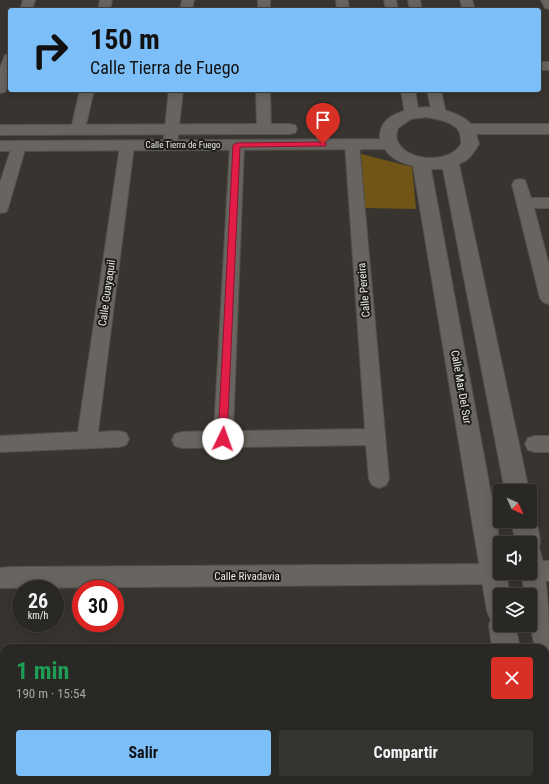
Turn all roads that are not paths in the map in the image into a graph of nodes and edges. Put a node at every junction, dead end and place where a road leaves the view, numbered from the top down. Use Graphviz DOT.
graph roads {
  1 [pos="547,0"];
  2 [pos="549,5"];
  3 [pos="8,64"];
  4 [pos="0,88"];
  5 [pos="87,92"];
  6 [pos="176,92"];
  7 [pos="263,92"];
  8 [pos="408,92"];
  9 [pos="434,92"];
  10 [pos="412,114"];
  11 [pos="439,114"];
  12 [pos="264,129"];
  13 [pos="549,129"];
  14 [pos="0,130"];
  15 [pos="78,130"];
  16 [pos="468,136"];
  17 [pos="171,137"];
  18 [pos="389,137"];
  19 [pos="549,143"];
  20 [pos="352,144"];
  21 [pos="237,145"];
  22 [pos="0,146"];
  23 [pos="19,146"];
  24 [pos="127,146"];
  25 [pos="450,161"];
  26 [pos="421,163"];
  27 [pos="520,184"];
  28 [pos="526,203"];
  29 [pos="549,203"];
  30 [pos="0,208"];
  31 [pos="549,298"];
  32 [pos="376,437"];
  33 [pos="119,439"];
  34 [pos="223,439"];
  35 [pos="182,440"];
  36 [pos="87,441"];
  37 [pos="0,444"];
  38 [pos="379,479"];
  39 [pos="516,484"];
  40 [pos="537,566"];
  41 [pos="493,568"];
  42 [pos="493,574"];
  43 [pos="0,578"];
  44 [pos="503,632"];
  45 [pos="505,644"];
  46 [pos="548,644"];
  1 -- 2 [label="street"];
  3 -- 4 [label="street"];
  5 -- 15 [label="street"];
  6 -- 17 [label="street"];
  7 -- 12 [label="street"];
  8 -- 10 [label="street"];
  9 -- 11 [label="street"];
  10 -- 11 [label="street"];
  10 -- 18 [label="street"];
  11 -- 16 [label="street"];
  12 -- 17 [label="street, Calle Tierra de Fuego"];
  12 -- 18 [label="street, Calle Tierra de Fuego"];
  13 -- 16 [label="street"];
  14 -- 15 [label="street, Calle Tierra de Fuego"];
  15 -- 17 [label="street, Calle Tierra de Fuego"];
  16 -- 19 [label="street"];
  16 -- 25 [label="street"];
  17 -- 21 [label="street, Calle Tierra de Fuego"];
  17 -- 24 [label="street, Calle Tierra de Fuego"];
  18 -- 20 [label="street, Calle Tierra de Fuego"];
  18 -- 26 [label="street"];
  20 -- 21 [label="street, Calle Tierra de Fuego"];
  20 -- 32 [label="street, Calle Pereira"];
  21 -- 34 [label="street"];
  22 -- 23 [label="street, Calle Tierra de Fuego"];
  23 -- 24 [label="street, Calle Tierra de Fuego"];
  23 -- 30 [label="street"];
  24 -- 36 [label="street, Calle Guayaquil"];
  25 -- 26 [label="street"];
  25 -- 39 [label="street"];
  26 -- 41 [label="street, Calle Mar Del Sur"];
  27 -- 28 [label="street"];
  28 -- 29 [label="street"];
  28 -- 31 [label="street"];
  32 -- 34 [label="street"];
  32 -- 38 [label="street, Calle Pereira"];
  33 -- 36 [label="street"];
  34 -- 35 [label="street"];
  36 -- 37 [label="street"];
  40 -- 46 [label="street"];
  42 -- 43 [label="street, Calle Rivadavia"];
  44 -- 45 [label="street"];
}
